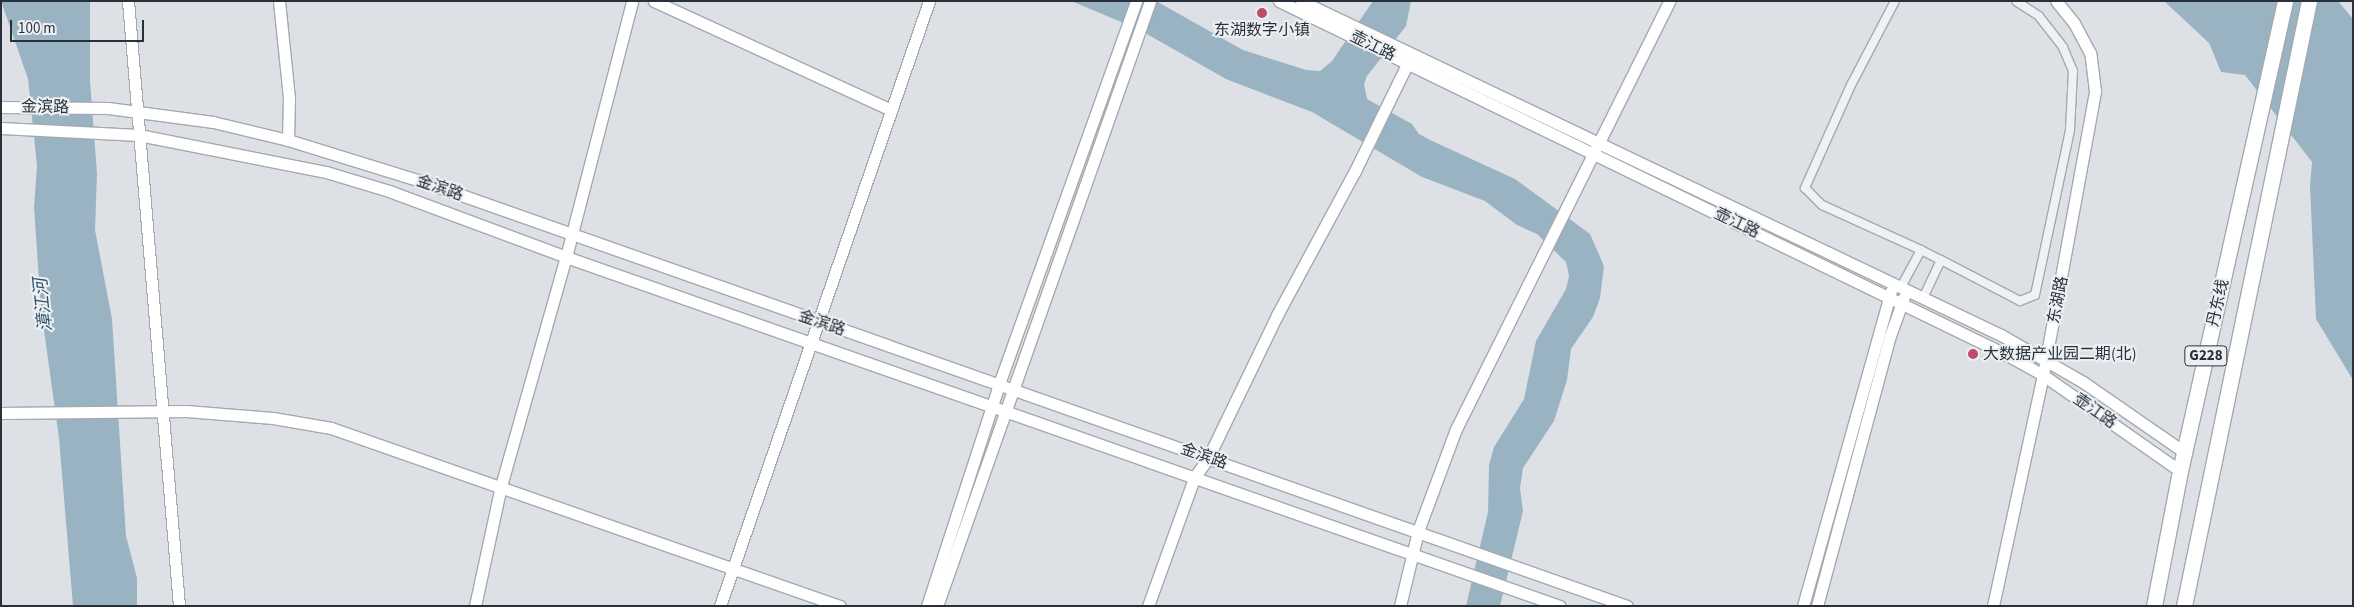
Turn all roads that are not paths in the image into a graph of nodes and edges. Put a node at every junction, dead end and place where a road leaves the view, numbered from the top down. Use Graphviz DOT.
graph roads {
  1 [pos="128,1"];
  2 [pos="279,1"];
  3 [pos="632,1"];
  4 [pos="654,1"];
  5 [pos="929,1"];
  6 [pos="1136,1"];
  7 [pos="1150,1"];
  8 [pos="1279,1"];
  9 [pos="1301,1"];
  10 [pos="1669,1"];
  11 [pos="1895,1"];
  12 [pos="2016,1"];
  13 [pos="2056,1"];
  14 [pos="2286,1"];
  15 [pos="2308,1"];
  16 [pos="1346,28"];
  17 [pos="1126,50"];
  18 [pos="1410,59"];
  19 [pos="1,107"];
  20 [pos="891,110"];
  21 [pos="138,112"];
  22 [pos="1,128"];
  23 [pos="139,135"];
  24 [pos="288,140"];
  25 [pos="1595,148"];
  26 [pos="527,218"];
  27 [pos="570,234"];
  28 [pos="519,239"];
  29 [pos="1920,250"];
  30 [pos="621,252"];
  31 [pos="566,257"];
  32 [pos="1941,260"];
  33 [pos="615,274"];
  34 [pos="1900,287"];
  35 [pos="1888,297"];
  36 [pos="1923,298"];
  37 [pos="1902,303"];
  38 [pos="819,322"];
  39 [pos="813,343"];
  40 [pos="2046,359"];
  41 [pos="2044,375"];
  42 [pos="999,384"];
  43 [pos="1012,389"];
  44 [pos="992,405"];
  45 [pos="1005,410"];
  46 [pos="164,411"];
  47 [pos="1,414"];
  48 [pos="2184,452"];
  49 [pos="1208,458"];
  50 [pos="2180,471"];
  51 [pos="1194,478"];
  52 [pos="501,486"];
  53 [pos="1418,531"];
  54 [pos="1413,556"];
  55 [pos="733,568"];
  56 [pos="179,606"];
  57 [pos="475,606"];
  58 [pos="720,606"];
  59 [pos="840,606"];
  60 [pos="927,606"];
  61 [pos="937,606"];
  62 [pos="1148,606"];
  63 [pos="1400,606"];
  64 [pos="1560,606"];
  65 [pos="1628,606"];
  66 [pos="1803,606"];
  67 [pos="1817,606"];
  68 [pos="1993,606"];
  69 [pos="2154,606"];
  70 [pos="2184,606"];
  1 -- 21 [label="main road"];
  2 -- 24 [label="main road"];
  3 -- 27 [label="main road"];
  4 -- 20 [label="main road"];
  5 -- 20 [label="main road"];
  6 -- 17 [label="main road"];
  7 -- 17 [label="main road"];
  8 -- 16 [label="main road, 壶江路"];
  9 -- 16 [label="main road, 壶江路"];
  10 -- 25 [label="main road"];
  11 -- 29 [label="street"];
  12 -- 32 [label="street"];
  13 -- 40 [label="main road, 东湖路"];
  14 -- 48 [label="highway, 丹东线 / G228"];
  15 -- 70 [label="highway, 丹东线 / G228"];
  16 -- 18 [label="main road, 壶江路"];
  17 -- 42 [label="main road"];
  17 -- 43 [label="main road"];
  18 -- 25 [label="main road, 壶江路"];
  18 -- 49 [label="main road"];
  19 -- 21 [label="main road, 金滨路"];
  20 -- 38 [label="main road"];
  21 -- 23 [label="main road"];
  21 -- 24 [label="main road, 金滨路"];
  22 -- 23 [label="main road, 金滨路"];
  23 -- 28 [label="main road, 金滨路"];
  23 -- 46 [label="main road"];
  24 -- 26 [label="main road, 金滨路"];
  25 -- 34 [label="main road, 壶江路"];
  25 -- 35 [label="main road, 壶江路"];
  25 -- 53 [label="main road"];
  26 -- 27 [label="main road, 金滨路"];
  26 -- 28 [label="main road"];
  27 -- 30 [label="main road, 金滨路"];
  27 -- 31 [label="main road"];
  28 -- 31 [label="main road, 金滨路"];
  29 -- 32 [label="street"];
  29 -- 34 [label="street"];
  30 -- 33 [label="main road"];
  30 -- 38 [label="main road, 金滨路"];
  31 -- 33 [label="main road, 金滨路"];
  31 -- 52 [label="main road"];
  32 -- 36 [label="street"];
  33 -- 39 [label="main road, 金滨路"];
  34 -- 35 [label="main road"];
  34 -- 36 [label="main road, 壶江路"];
  34 -- 37 [label="main road"];
  35 -- 37 [label="main road, 壶江路"];
  35 -- 66 [label="main road"];
  36 -- 40 [label="main road, 壶江路"];
  37 -- 41 [label="main road, 壶江路"];
  37 -- 67 [label="main road"];
  38 -- 39 [label="main road"];
  38 -- 42 [label="main road, 金滨路"];
  39 -- 44 [label="main road, 金滨路"];
  39 -- 55 [label="main road"];
  40 -- 41 [label="main road, 东湖路"];
  40 -- 48 [label="main road, 壶江路"];
  41 -- 50 [label="main road, 壶江路"];
  41 -- 68 [label="main road, 东湖路"];
  42 -- 43 [label="main road, 金滨路"];
  42 -- 44 [label="main road"];
  43 -- 45 [label="main road"];
  43 -- 49 [label="main road, 金滨路"];
  44 -- 45 [label="main road, 金滨路"];
  44 -- 60 [label="main road"];
  45 -- 51 [label="main road, 金滨路"];
  45 -- 61 [label="main road"];
  46 -- 47 [label="main road"];
  46 -- 52 [label="main road"];
  46 -- 56 [label="main road"];
  48 -- 50 [label="highway, 丹东线 / G228"];
  49 -- 51 [label="main road"];
  49 -- 53 [label="main road, 金滨路"];
  50 -- 69 [label="highway, 丹东线 / G228"];
  51 -- 54 [label="main road, 金滨路"];
  51 -- 62 [label="main road"];
  52 -- 55 [label="main road"];
  52 -- 57 [label="main road"];
  53 -- 54 [label="main road"];
  53 -- 65 [label="main road, 金滨路"];
  54 -- 63 [label="main road"];
  54 -- 64 [label="main road, 金滨路"];
  55 -- 58 [label="main road"];
  55 -- 59 [label="main road"];
}
